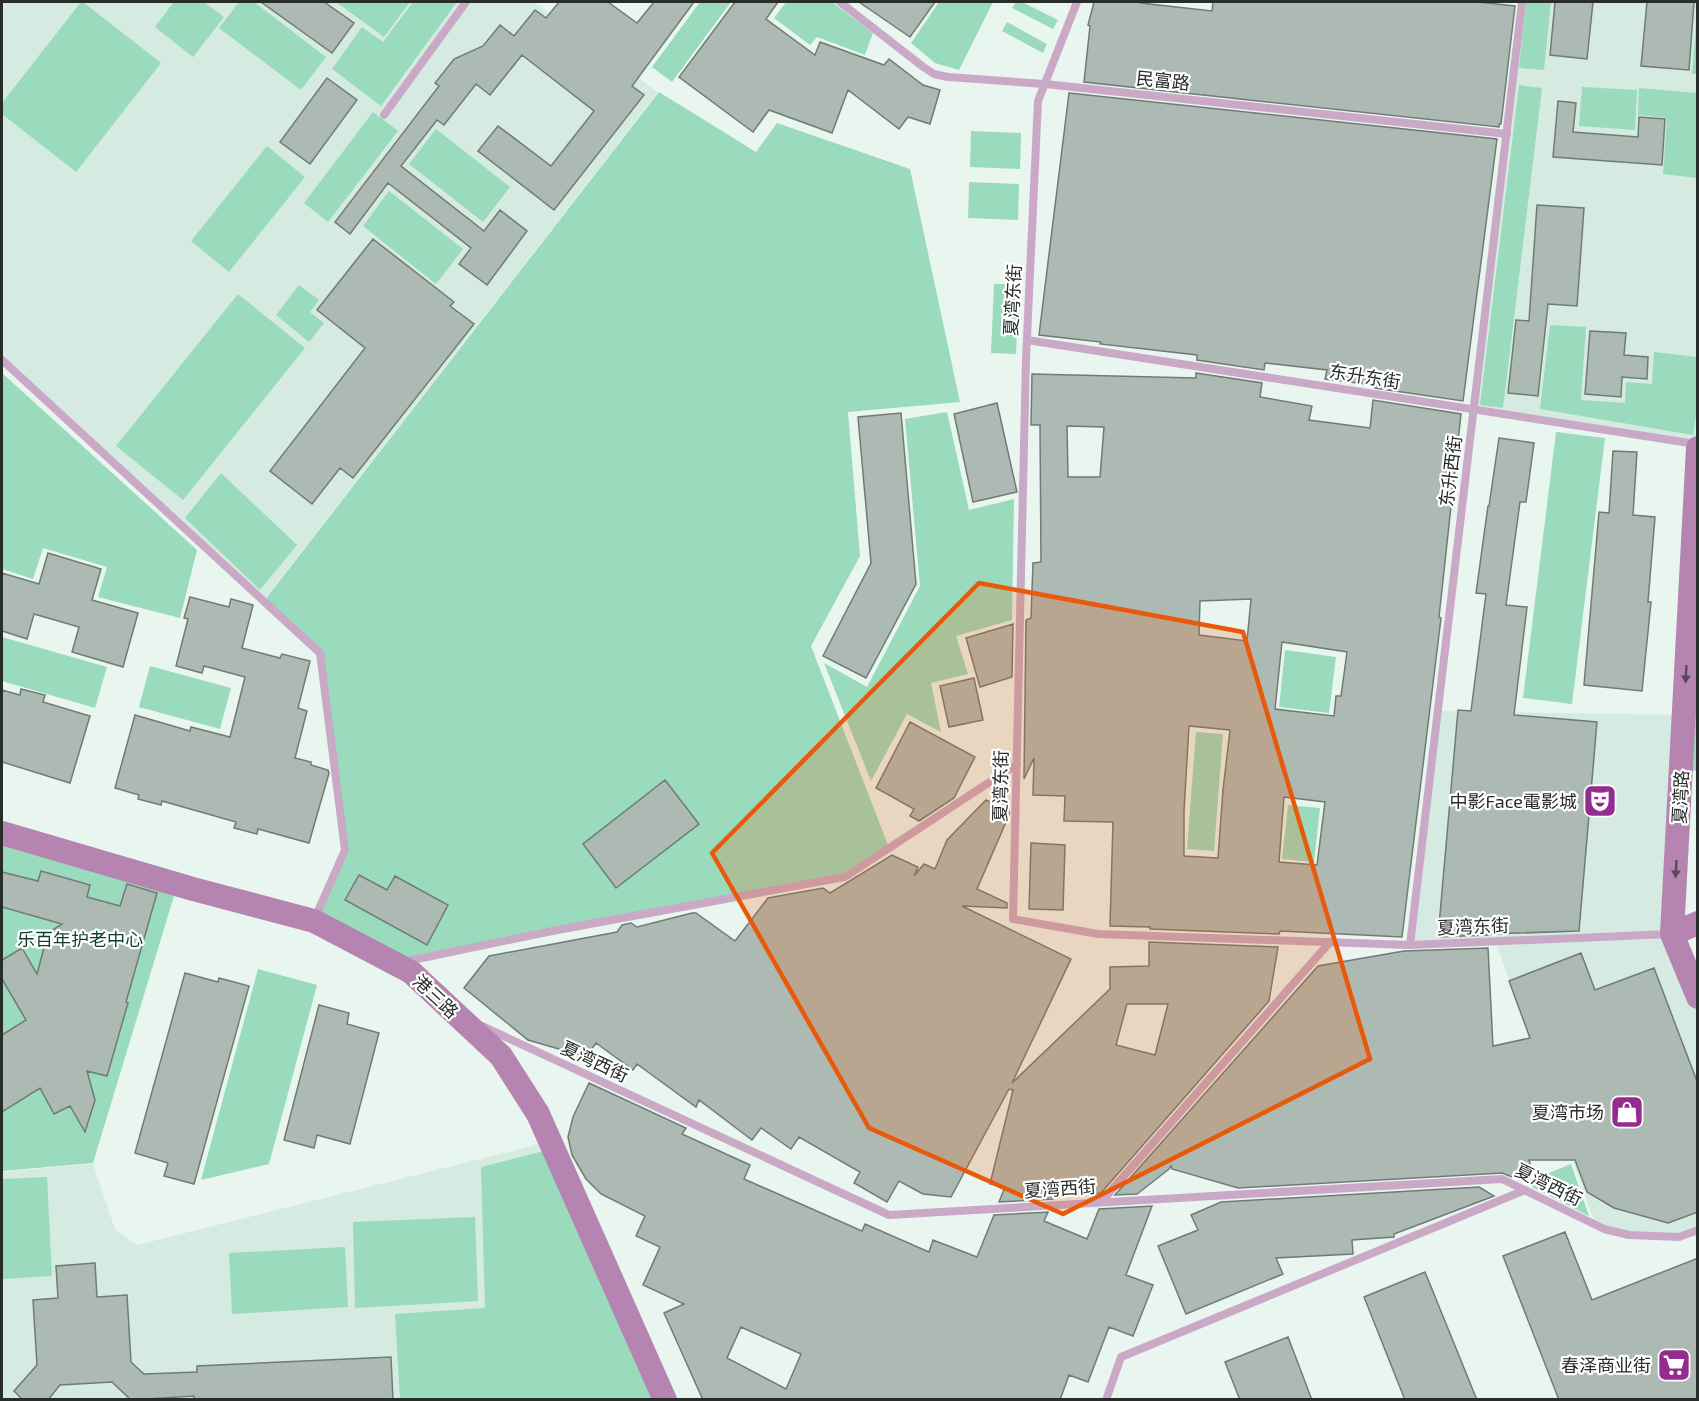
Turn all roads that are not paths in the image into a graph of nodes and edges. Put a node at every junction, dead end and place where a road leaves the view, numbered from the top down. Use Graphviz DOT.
graph roads {
  1 [pos="466,2"];
  2 [pos="840,2"];
  3 [pos="1077,2"];
  4 [pos="1522,2"];
  5 [pos="1045,84"];
  6 [pos="384,116"];
  7 [pos="1507,134"];
  8 [pos="1027,340"];
  9 [pos="2,360"];
  10 [pos="1474,410"];
  11 [pos="1698,446"];
  12 [pos="1017,764"];
  13 [pos="2,833"];
  14 [pos="314,921"];
  15 [pos="1698,923"];
  16 [pos="1672,934"];
  17 [pos="1330,942"];
  18 [pos="1410,945"];
  19 [pos="394,963"];
  20 [pos="1698,998"];
  21 [pos="455,1014"];
  22 [pos="1525,1190"];
  23 [pos="1101,1202"];
  24 [pos="1698,1230"];
  25 [pos="664,1400"];
  26 [pos="1106,1400"];
  1 -- 6 [label="lane"];
  2 -- 5 [label="lane, 民富路"];
  3 -- 5 [label="lane, 夏湾东街"];
  4 -- 7 [label="lane, 东升西街"];
  5 -- 7 [label="lane, 民富路"];
  5 -- 8 [label="lane, 夏湾东街"];
  7 -- 10 [label="lane, 东升西街"];
  8 -- 10 [label="lane, 东升东街"];
  8 -- 12 [label="lane, 夏湾东街"];
  9 -- 14 [label="lane"];
  10 -- 11 [label="lane, 东升东街"];
  10 -- 18 [label="lane, 东升西街"];
  11 -- 16 [label="main road, 夏湾路, one-way"];
  12 -- 17 [label="lane, 夏湾东街"];
  12 -- 19 [label="lane"];
  13 -- 14 [label="main road, 港三路"];
  14 -- 19 [label="main road, 港三路"];
  15 -- 16 [label="main road"];
  16 -- 18 [label="lane, 夏湾东街"];
  16 -- 20 [label="main road, 夏湾路"];
  17 -- 18 [label="lane, 夏湾东街"];
  17 -- 23 [label="lane"];
  19 -- 21 [label="main road, 港三路"];
  21 -- 23 [label="lane, 夏湾西街"];
  21 -- 25 [label="main road, 港三路"];
  22 -- 23 [label="lane, 夏湾西街"];
  22 -- 24 [label="lane, 夏湾西街"];
  22 -- 26 [label="lane"];
}
